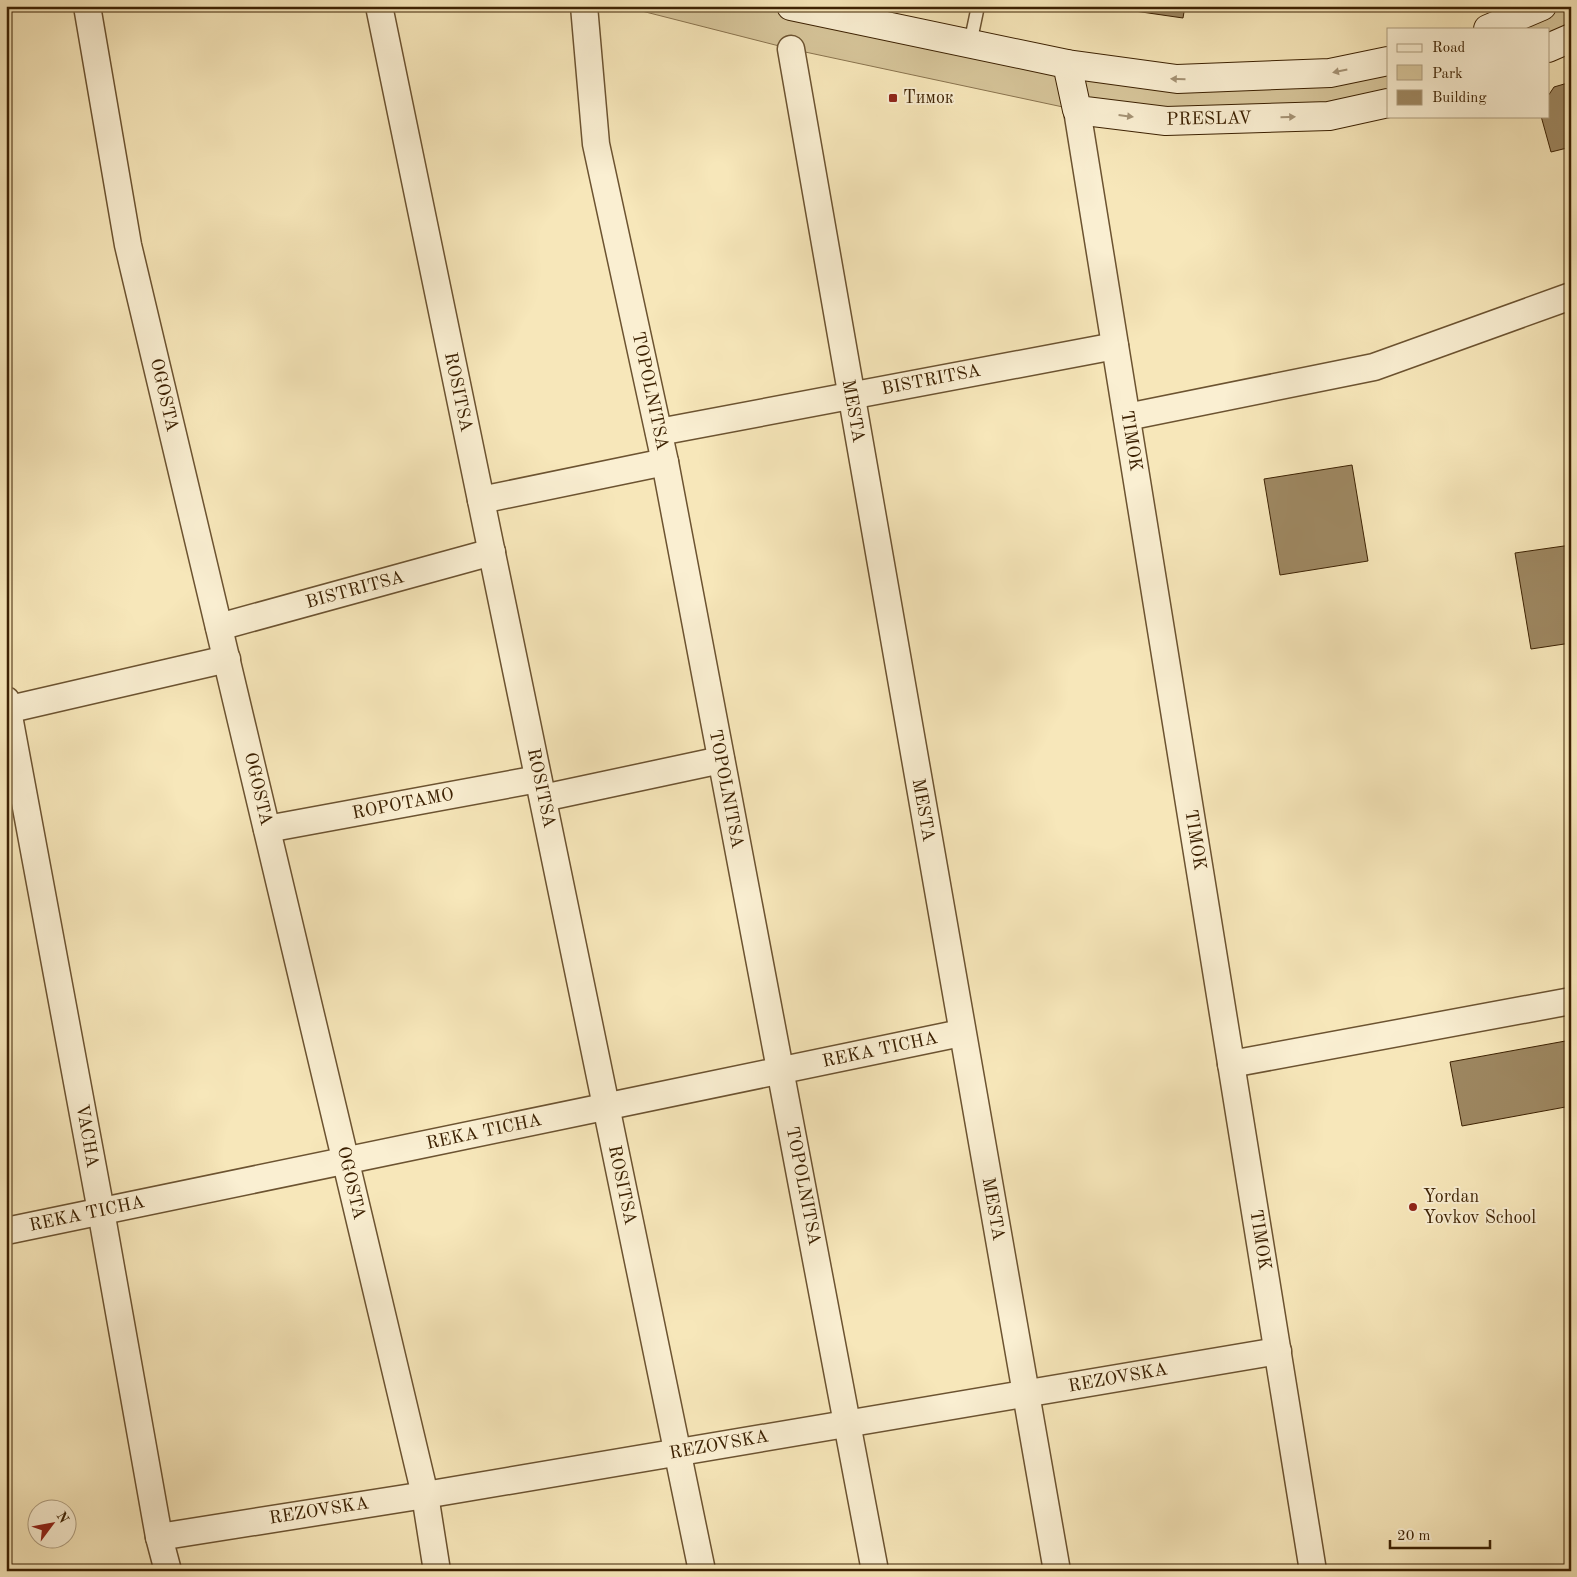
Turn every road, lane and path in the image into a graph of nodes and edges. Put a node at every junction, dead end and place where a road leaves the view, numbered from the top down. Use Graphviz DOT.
graph roads {
  1 [pos="87,6"];
  2 [pos="379,6"];
  3 [pos="584,6"];
  4 [pos="791,6"];
  5 [pos="978,6"];
  6 [pos="1542,6"];
  7 [pos="1490,28"];
  8 [pos="1571,38"];
  9 [pos="970,44"];
  10 [pos="1550,47"];
  11 [pos="790,49"];
  12 [pos="1387,61"];
  13 [pos="1067,64"];
  14 [pos="1387,103"];
  15 [pos="1077,110"];
  16 [pos="1571,296"];
  17 [pos="1115,346"];
  18 [pos="851,396"];
  19 [pos="1127,417"];
  20 [pos="659,432"];
  21 [pos="665,462"];
  22 [pos="481,500"];
  23 [pos="492,552"];
  24 [pos="219,627"];
  25 [pos="226,659"];
  26 [pos="7,706"];
  27 [pos="721,760"];
  28 [pos="540,788"];
  29 [pos="267,829"];
  30 [pos="1571,1001"];
  31 [pos="961,1033"];
  32 [pos="1231,1064"];
  33 [pos="781,1071"];
  34 [pos="606,1107"];
  35 [pos="346,1160"];
  36 [pos="102,1211"];
  37 [pos="6,1231"];
  38 [pos="1278,1351"];
  39 [pos="1026,1393"];
  40 [pos="848,1424"];
  41 [pos="677,1452"];
  42 [pos="425,1495"];
  43 [pos="159,1537"];
  44 [pos="168,1571"];
  45 [pos="437,1571"];
  46 [pos="702,1571"];
  47 [pos="875,1571"];
  48 [pos="1057,1571"];
  49 [pos="1314,1571"];
  1 -- 24 [label="street, OGOSTA"];
  2 -- 22 [label="street, ROSITSA"];
  3 -- 20 [label="street, TOPOLNITSA"];
  4 -- 9 [label="main road"];
  5 -- 9 [label="lane"];
  6 -- 7 [label="main road"];
  8 -- 10 [label="main road"];
  9 -- 13 [label="main road"];
  11 -- 18 [label="street, MESTA"];
  12 -- 13 [label="main road, one-way"];
  13 -- 15 [label="main road"];
  15 -- 14 [label="main road, PRESLAV, one-way"];
  15 -- 17 [label="street, TIMOK"];
  16 -- 19 [label="street"];
  17 -- 18 [label="street, BISTRITSA"];
  17 -- 19 [label="street, TIMOK"];
  18 -- 20 [label="street, BISTRITSA"];
  18 -- 31 [label="street, MESTA"];
  19 -- 32 [label="street, TIMOK"];
  20 -- 21 [label="street, TOPOLNITSA"];
  21 -- 22 [label="street"];
  21 -- 27 [label="street, TOPOLNITSA"];
  22 -- 23 [label="street, ROSITSA"];
  23 -- 24 [label="street, BISTRITSA"];
  23 -- 28 [label="street, ROSITSA"];
  24 -- 25 [label="street, OGOSTA"];
  25 -- 26 [label="street"];
  25 -- 29 [label="street, OGOSTA"];
  26 -- 36 [label="street, VACHA"];
  27 -- 28 [label="street, ROPOTAMO"];
  27 -- 33 [label="street, TOPOLNITSA"];
  28 -- 29 [label="street, ROPOTAMO"];
  28 -- 34 [label="street, ROSITSA"];
  29 -- 35 [label="street, OGOSTA"];
  30 -- 32 [label="street"];
  31 -- 33 [label="street, REKA TICHA"];
  31 -- 39 [label="street, MESTA"];
  32 -- 38 [label="street, TIMOK"];
  33 -- 34 [label="street, REKA TICHA"];
  33 -- 40 [label="street, TOPOLNITSA"];
  34 -- 35 [label="street, REKA TICHA"];
  34 -- 41 [label="street, ROSITSA"];
  35 -- 36 [label="street, REKA TICHA"];
  35 -- 42 [label="street, OGOSTA"];
  36 -- 37 [label="street, REKA TICHA"];
  36 -- 43 [label="street, VACHA"];
  38 -- 39 [label="street, REZOVSKA"];
  38 -- 49 [label="street, TIMOK"];
  39 -- 40 [label="street, REZOVSKA"];
  39 -- 48 [label="street, MESTA"];
  40 -- 41 [label="street, REZOVSKA"];
  40 -- 47 [label="street, TOPOLNITSA"];
  41 -- 42 [label="street, REZOVSKA"];
  41 -- 46 [label="street, ROSITSA"];
  42 -- 43 [label="street, REZOVSKA"];
  42 -- 45 [label="street, OGOSTA"];
  43 -- 44 [label="street, VACHA"];
}
